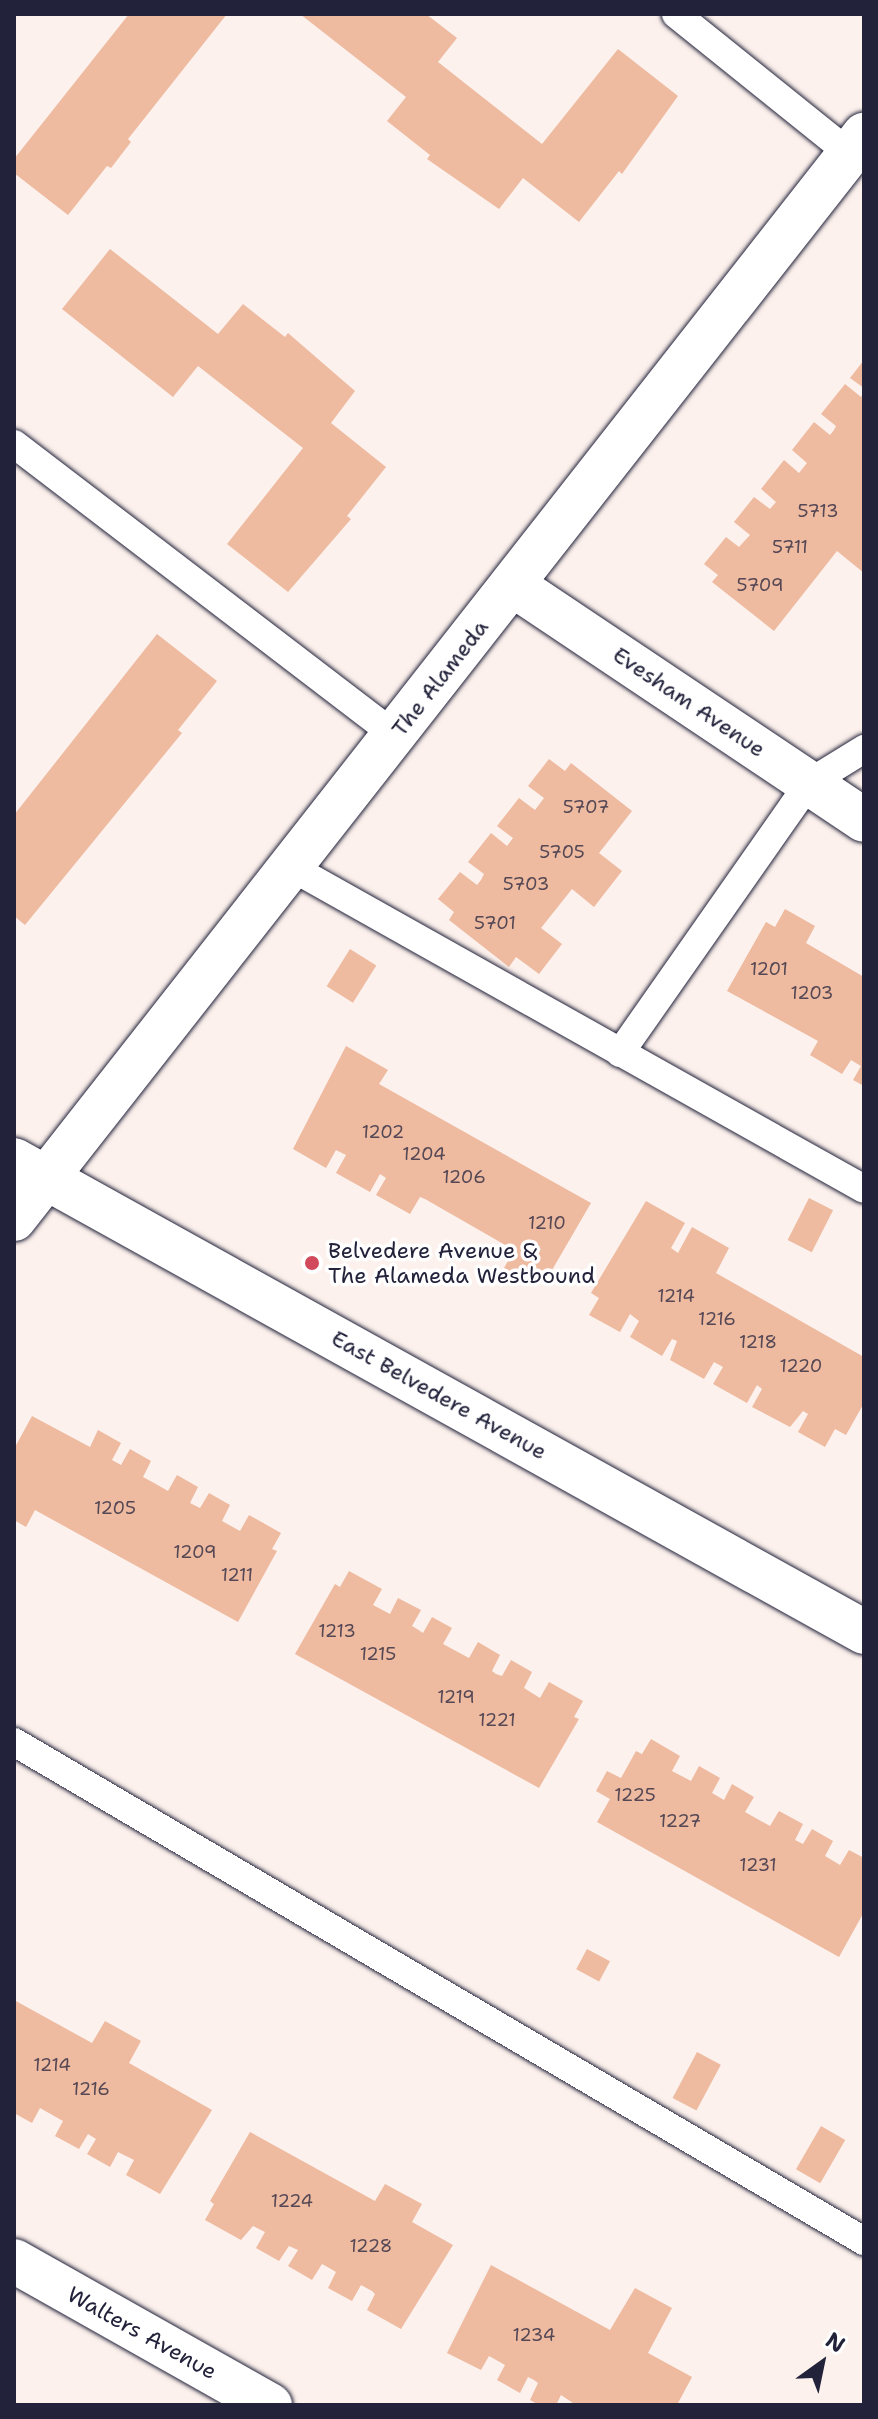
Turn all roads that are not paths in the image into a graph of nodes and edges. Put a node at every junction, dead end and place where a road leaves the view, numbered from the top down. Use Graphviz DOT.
graph roads {
  1 [pos="676,14"];
  2 [pos="857,144"];
  3 [pos="14,444"];
  4 [pos="513,585"];
  5 [pos="395,735"];
  6 [pos="864,749"];
  7 [pos="809,783"];
  8 [pos="864,820"];
  9 [pos="291,867"];
  10 [pos="620,1053"];
  11 [pos="30,1169"];
  12 [pos="864,1189"];
  13 [pos="14,1219"];
  14 [pos="864,1632"];
  15 [pos="14,1742"];
  16 [pos="864,2241"];
  17 [pos="14,2261"];
  18 [pos="270,2405"];
  1 -- 2 [label="lane"];
  2 -- 4 [label="main road, The Alameda"];
  3 -- 5 [label="lane"];
  4 -- 5 [label="main road, The Alameda"];
  4 -- 7 [label="main road, Evesham Avenue"];
  5 -- 9 [label="main road, The Alameda"];
  6 -- 7 [label="lane"];
  7 -- 8 [label="main road, Evesham Avenue"];
  7 -- 10 [label="lane"];
  9 -- 10 [label="lane"];
  9 -- 11 [label="main road, The Alameda"];
  10 -- 12 [label="lane"];
  11 -- 13 [label="main road, The Alameda"];
  11 -- 14 [label="main road, East Belvedere Avenue"];
  15 -- 16 [label="lane"];
  17 -- 18 [label="main road, Walters Avenue"];
}
